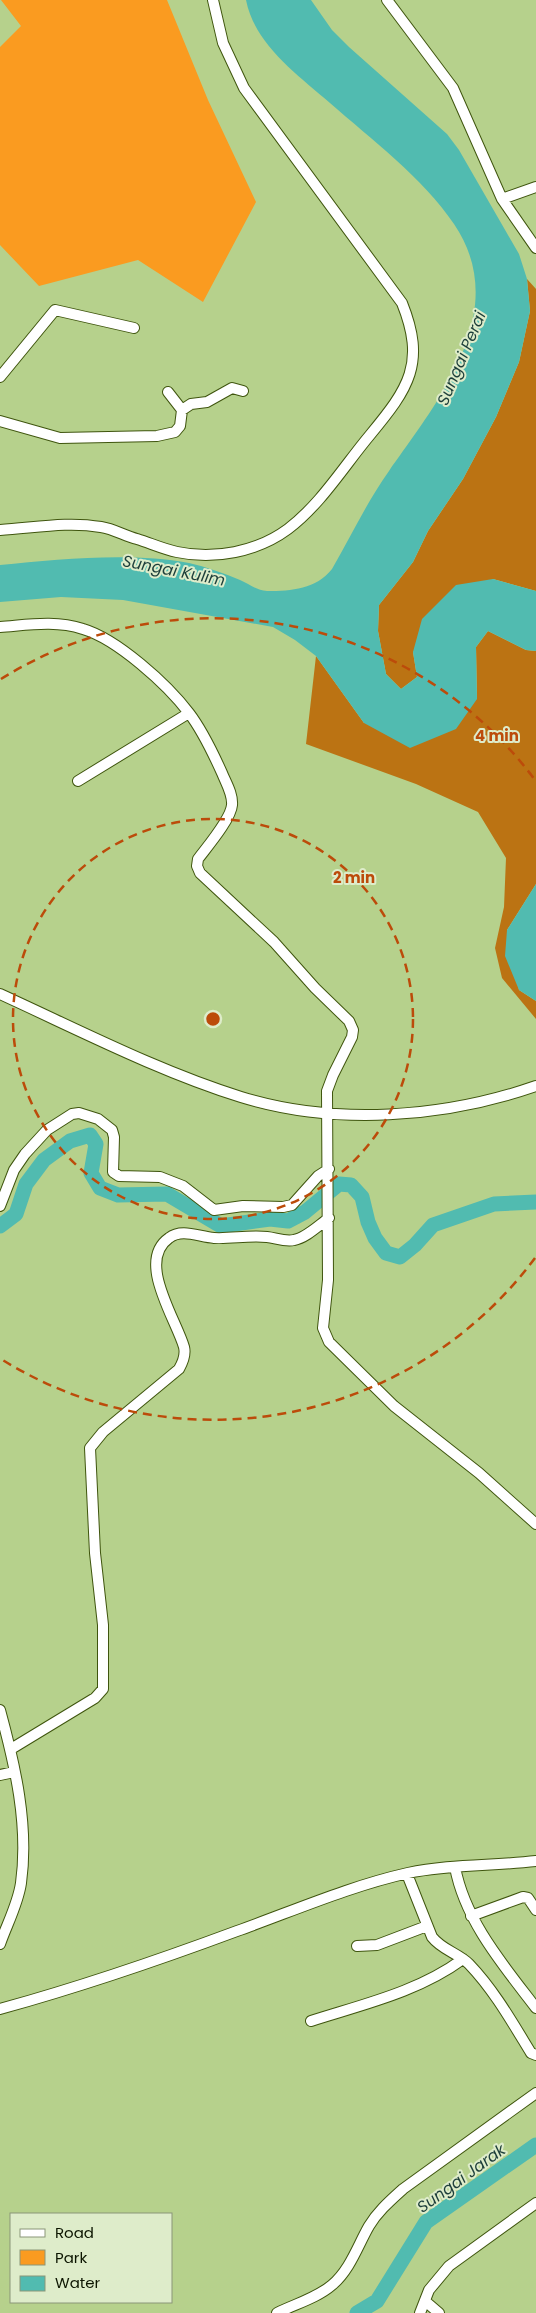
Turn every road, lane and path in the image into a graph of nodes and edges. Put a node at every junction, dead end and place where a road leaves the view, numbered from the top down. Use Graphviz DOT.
graph roads {
  1 [pos="213,0"];
  2 [pos="387,0"];
  3 [pos="536,187"];
  4 [pos="502,199"];
  5 [pos="536,248"];
  6 [pos="134,328"];
  7 [pos="0,377"];
  8 [pos="243,391"];
  9 [pos="168,392"];
  10 [pos="182,410"];
  11 [pos="0,421"];
  12 [pos="0,530"];
  13 [pos="0,627"];
  14 [pos="189,713"];
  15 [pos="78,781"];
  16 [pos="0,994"];
  17 [pos="536,1086"];
  18 [pos="327,1112"];
  19 [pos="329,1173"];
  20 [pos="0,1206"];
  21 [pos="329,1213"];
  22 [pos="536,1524"];
  23 [pos="0,1710"];
  24 [pos="11,1749"];
  25 [pos="14,1772"];
  26 [pos="0,1775"];
  27 [pos="536,1861"];
  28 [pos="454,1867"];
  29 [pos="407,1874"];
  30 [pos="536,1910"];
  31 [pos="471,1916"];
  32 [pos="427,1926"];
  33 [pos="0,1944"];
  34 [pos="357,1946"];
  35 [pos="463,1959"];
  36 [pos="536,2008"];
  37 [pos="0,2009"];
  38 [pos="312,2022"];
  39 [pos="536,2055"];
  40 [pos="536,2093"];
  41 [pos="536,2203"];
  42 [pos="426,2300"];
  43 [pos="277,2313"];
  44 [pos="420,2313"];
  45 [pos="439,2313"];
  1 -- 12 [label="street"];
  2 -- 4 [label="street"];
  3 -- 4 [label="street"];
  4 -- 5 [label="street"];
  6 -- 7 [label="street"];
  8 -- 10 [label="street"];
  9 -- 10 [label="street"];
  10 -- 11 [label="street"];
  13 -- 14 [label="street"];
  14 -- 15 [label="street"];
  14 -- 18 [label="street"];
  16 -- 18 [label="street"];
  17 -- 18 [label="street"];
  18 -- 19 [label="street"];
  19 -- 20 [label="street"];
  19 -- 21 [label="street"];
  21 -- 22 [label="street"];
  21 -- 24 [label="street"];
  23 -- 24 [label="street"];
  24 -- 25 [label="street"];
  25 -- 26 [label="street"];
  25 -- 33 [label="street"];
  27 -- 28 [label="street"];
  28 -- 29 [label="street"];
  28 -- 31 [label="street"];
  29 -- 32 [label="street"];
  29 -- 37 [label="street"];
  30 -- 31 [label="street"];
  31 -- 36 [label="street"];
  32 -- 34 [label="street"];
  32 -- 35 [label="street"];
  35 -- 38 [label="street"];
  35 -- 39 [label="street"];
  40 -- 43 [label="street"];
  41 -- 42 [label="street"];
  42 -- 44 [label="street"];
  42 -- 45 [label="street"];
}
